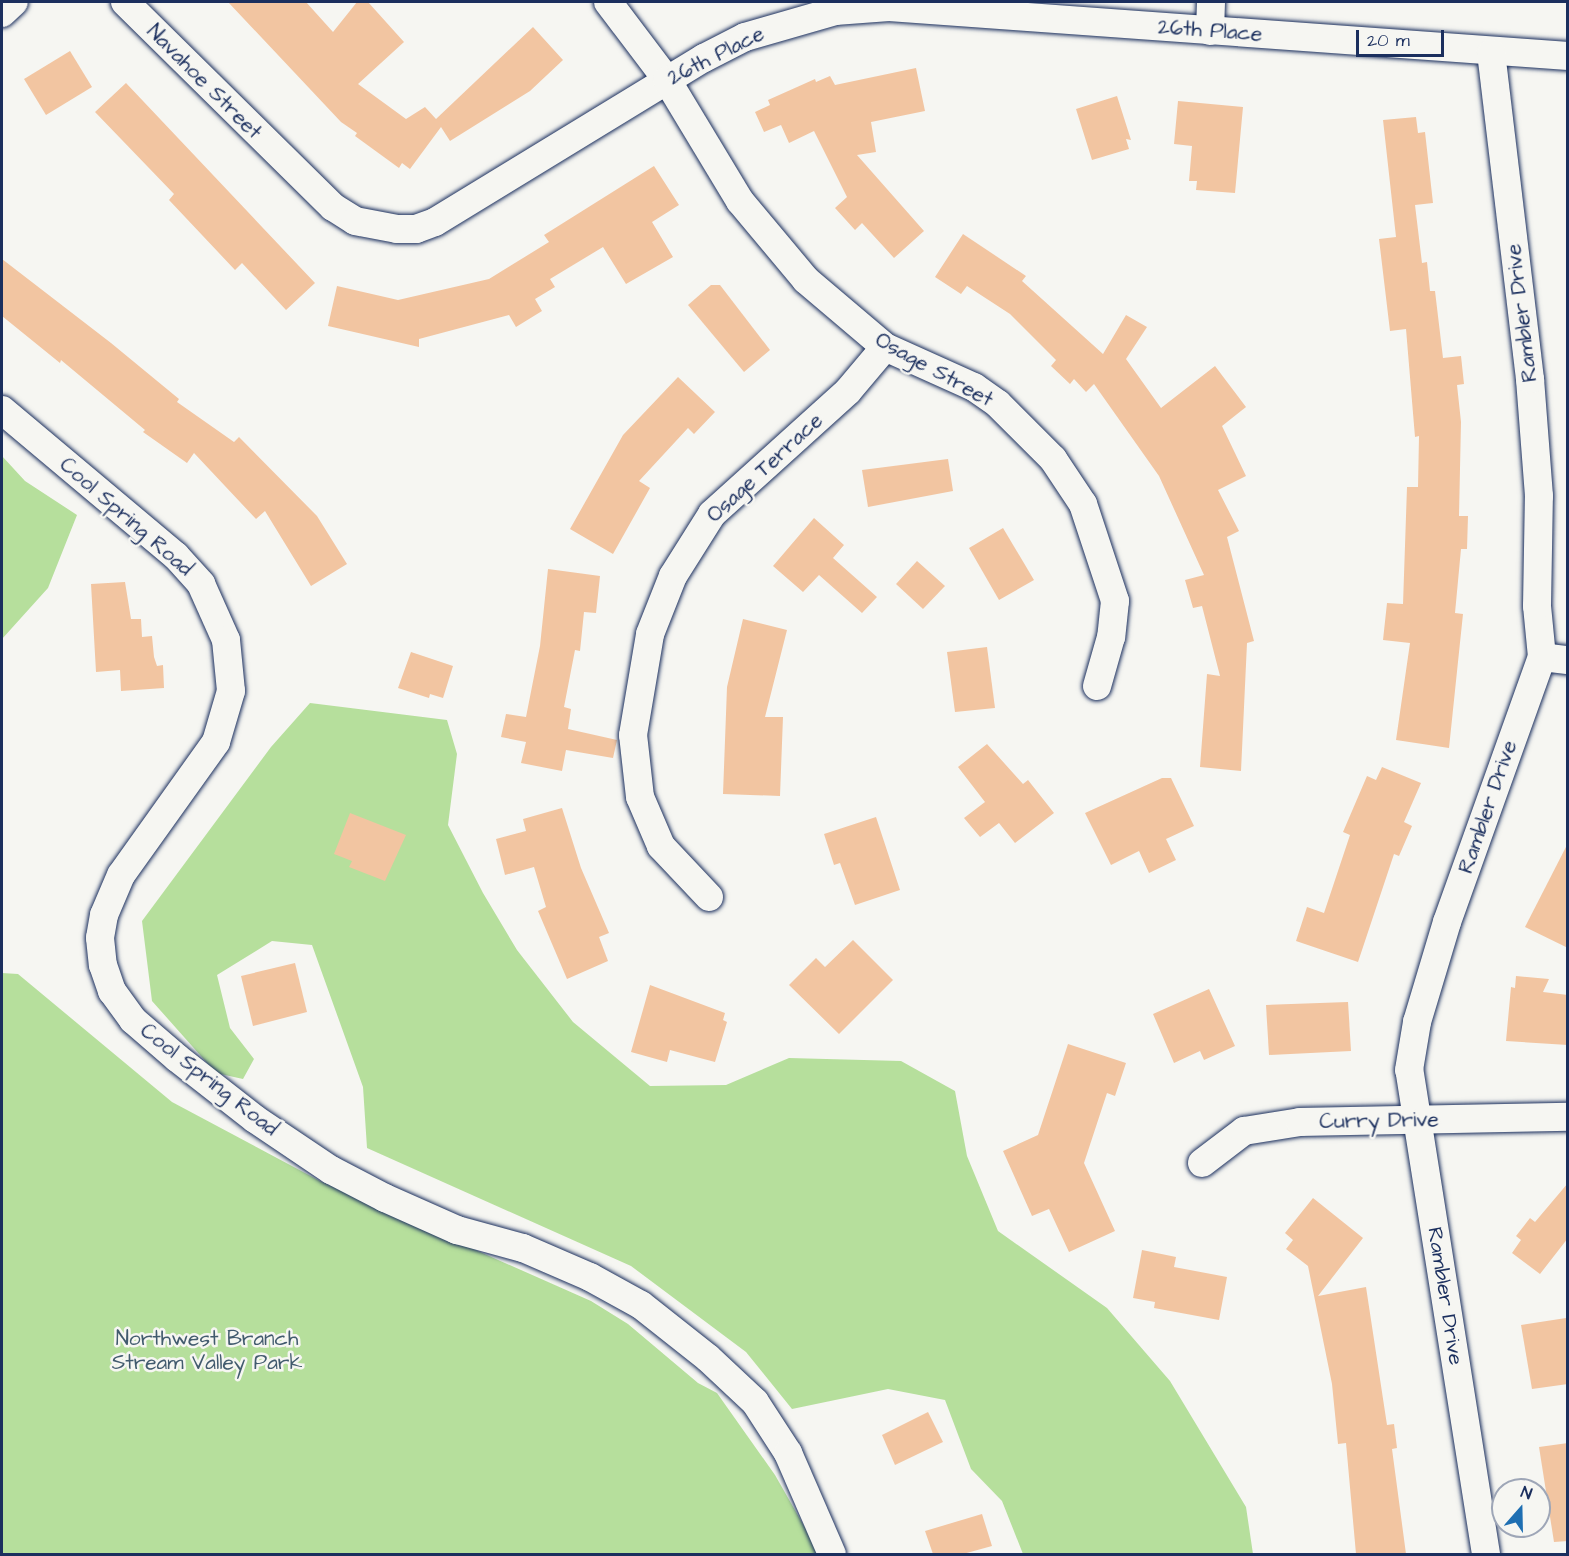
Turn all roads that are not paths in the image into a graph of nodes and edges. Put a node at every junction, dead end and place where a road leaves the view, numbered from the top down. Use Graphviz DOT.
graph roads {
  1 [pos="14,2"];
  2 [pos="125,2"];
  3 [pos="608,2"];
  4 [pos="1211,2"];
  5 [pos="888,4"];
  6 [pos="2,13"];
  7 [pos="1210,31"];
  8 [pos="1491,53"];
  9 [pos="1568,56"];
  10 [pos="667,80"];
  11 [pos="284,162"];
  12 [pos="885,347"];
  13 [pos="2,410"];
  14 [pos="1555,658"];
  15 [pos="1097,686"];
  16 [pos="709,897"];
  17 [pos="1568,1117"];
  18 [pos="1417,1121"];
  19 [pos="1202,1162"];
  20 [pos="832,1554"];
  21 [pos="1486,1554"];
  1 -- 6 [label="street"];
  2 -- 11 [label="street, Navahoe Street"];
  3 -- 10 [label="street, Osage Street"];
  4 -- 7 [label="street"];
  5 -- 7 [label="street, 26th Place"];
  5 -- 10 [label="street, 26th Place"];
  7 -- 8 [label="street, 26th Place"];
  8 -- 9 [label="street, 26th Place"];
  8 -- 14 [label="street, Rambler Drive"];
  10 -- 11 [label="street, 26th Place"];
  10 -- 12 [label="street, Osage Street"];
  12 -- 15 [label="street, Osage Street"];
  12 -- 16 [label="street, Osage Terrace"];
  13 -- 20 [label="street, Cool Spring Road"];
  14 -- 18 [label="street, Rambler Drive"];
  17 -- 18 [label="street, Curry Drive"];
  18 -- 19 [label="street, Curry Drive"];
  18 -- 21 [label="street, Rambler Drive"];
}
